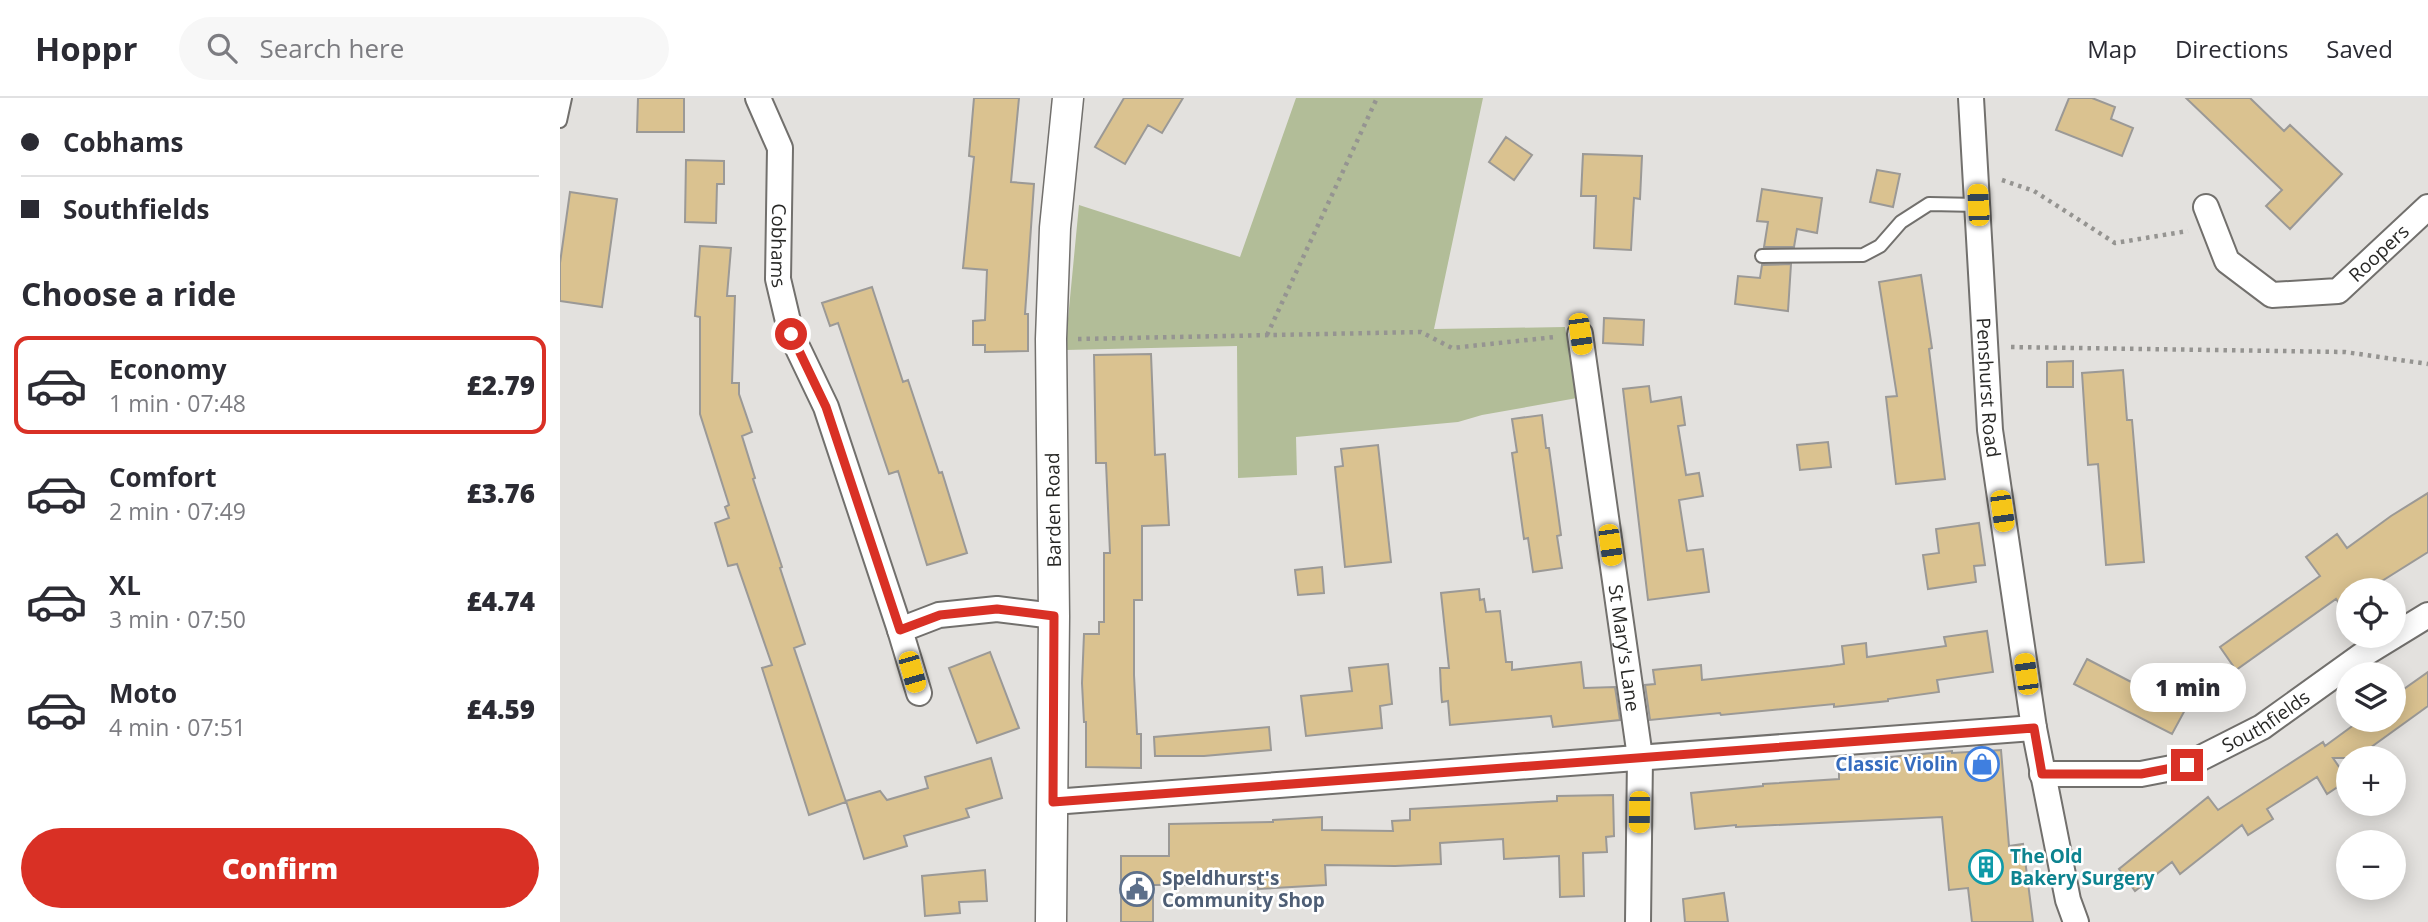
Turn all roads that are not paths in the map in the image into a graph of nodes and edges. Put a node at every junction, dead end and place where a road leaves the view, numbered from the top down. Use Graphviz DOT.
graph roads {
  1 [pos="565,98"];
  2 [pos="758,98"];
  3 [pos="1068,98"];
  4 [pos="1971,98"];
  5 [pos="560,121"];
  6 [pos="1978,205"];
  7 [pos="2428,207"];
  8 [pos="2209,217"];
  9 [pos="1762,256"];
  10 [pos="1580,334"];
  11 [pos="2428,615"];
  12 [pos="1054,616"];
  13 [pos="900,630"];
  14 [pos="919,693"];
  15 [pos="2034,728"];
  16 [pos="1640,757"];
  17 [pos="2042,774"];
  18 [pos="1053,802"];
  19 [pos="1051,922"];
  20 [pos="1638,922"];
  21 [pos="2076,922"];
  1 -- 5 [label="lane"];
  2 -- 13 [label="street, Cobhams"];
  3 -- 12 [label="street, Barden Road"];
  4 -- 6 [label="street, Penshurst Road"];
  6 -- 9 [label="lane"];
  6 -- 15 [label="street, Penshurst Road"];
  7 -- 8 [label="street, Roopers"];
  10 -- 16 [label="street, St Mary's Lane"];
  11 -- 17 [label="street, Southfields"];
  12 -- 13 [label="street"];
  12 -- 18 [label="street, Barden Road"];
  13 -- 14 [label="street, Cobhams"];
  15 -- 16 [label="street"];
  15 -- 17 [label="street, Penshurst Road"];
  16 -- 18 [label="street"];
  16 -- 20 [label="street, St Mary's Lane"];
  17 -- 21 [label="street, Penshurst Road"];
  18 -- 19 [label="street, Barden Road"];
}
